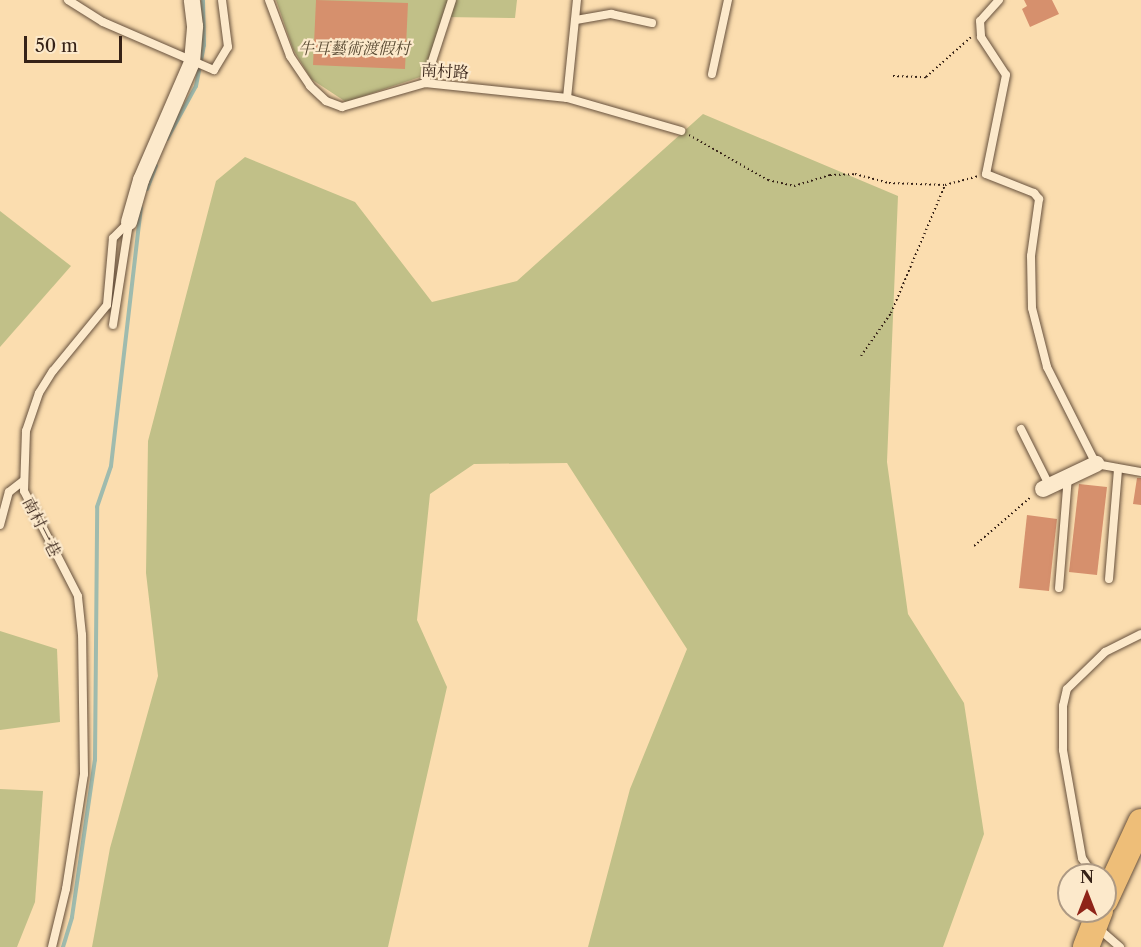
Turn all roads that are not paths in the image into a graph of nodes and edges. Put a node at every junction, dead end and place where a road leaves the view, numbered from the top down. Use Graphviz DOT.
graph roads {
  1 [pos="68,0"];
  2 [pos="192,0"];
  3 [pos="222,0"];
  4 [pos="269,0"];
  5 [pos="452,0"];
  6 [pos="577,0"];
  7 [pos="728,0"];
  8 [pos="999,0"];
  9 [pos="576,20"];
  10 [pos="652,23"];
  11 [pos="192,62"];
  12 [pos="712,74"];
  13 [pos="424,83"];
  14 [pos="567,98"];
  15 [pos="681,131"];
  16 [pos="129,222"];
  17 [pos="113,325"];
  18 [pos="1021,429"];
  19 [pos="1095,464"];
  20 [pos="1118,470"];
  21 [pos="1141,472"];
  22 [pos="1068,475"];
  23 [pos="23,481"];
  24 [pos="1046,487"];
  25 [pos="0,525"];
  26 [pos="1109,579"];
  27 [pos="1059,588"];
  28 [pos="1141,634"];
  29 [pos="1141,822"];
  30 [pos="1085,863"];
  31 [pos="1117,875"];
  32 [pos="1098,923"];
  33 [pos="52,947"];
  34 [pos="1120,947"];
  1 -- 11 [label="lane"];
  2 -- 11 [label="street, 南村一巷"];
  3 -- 11 [label="lane"];
  4 -- 13 [label="lane, 南村路"];
  5 -- 13 [label="lane"];
  6 -- 9 [label="lane"];
  7 -- 12 [label="lane"];
  8 -- 19 [label="lane"];
  9 -- 10 [label="lane"];
  9 -- 14 [label="lane"];
  11 -- 16 [label="street, 南村一巷"];
  13 -- 14 [label="lane, 南村路"];
  14 -- 15 [label="lane, 南村路"];
  16 -- 17 [label="lane"];
  16 -- 23 [label="lane, 南村一巷"];
  18 -- 24 [label="lane"];
  19 -- 20 [label="lane"];
  19 -- 22 [label="street"];
  20 -- 21 [label="lane"];
  20 -- 26 [label="lane"];
  22 -- 24 [label="street"];
  22 -- 27 [label="lane"];
  23 -- 25 [label="lane"];
  23 -- 33 [label="lane, 南村一巷"];
  28 -- 30 [label="lane"];
  29 -- 31 [label="main road"];
  32 -- 34 [label="lane"];
}
